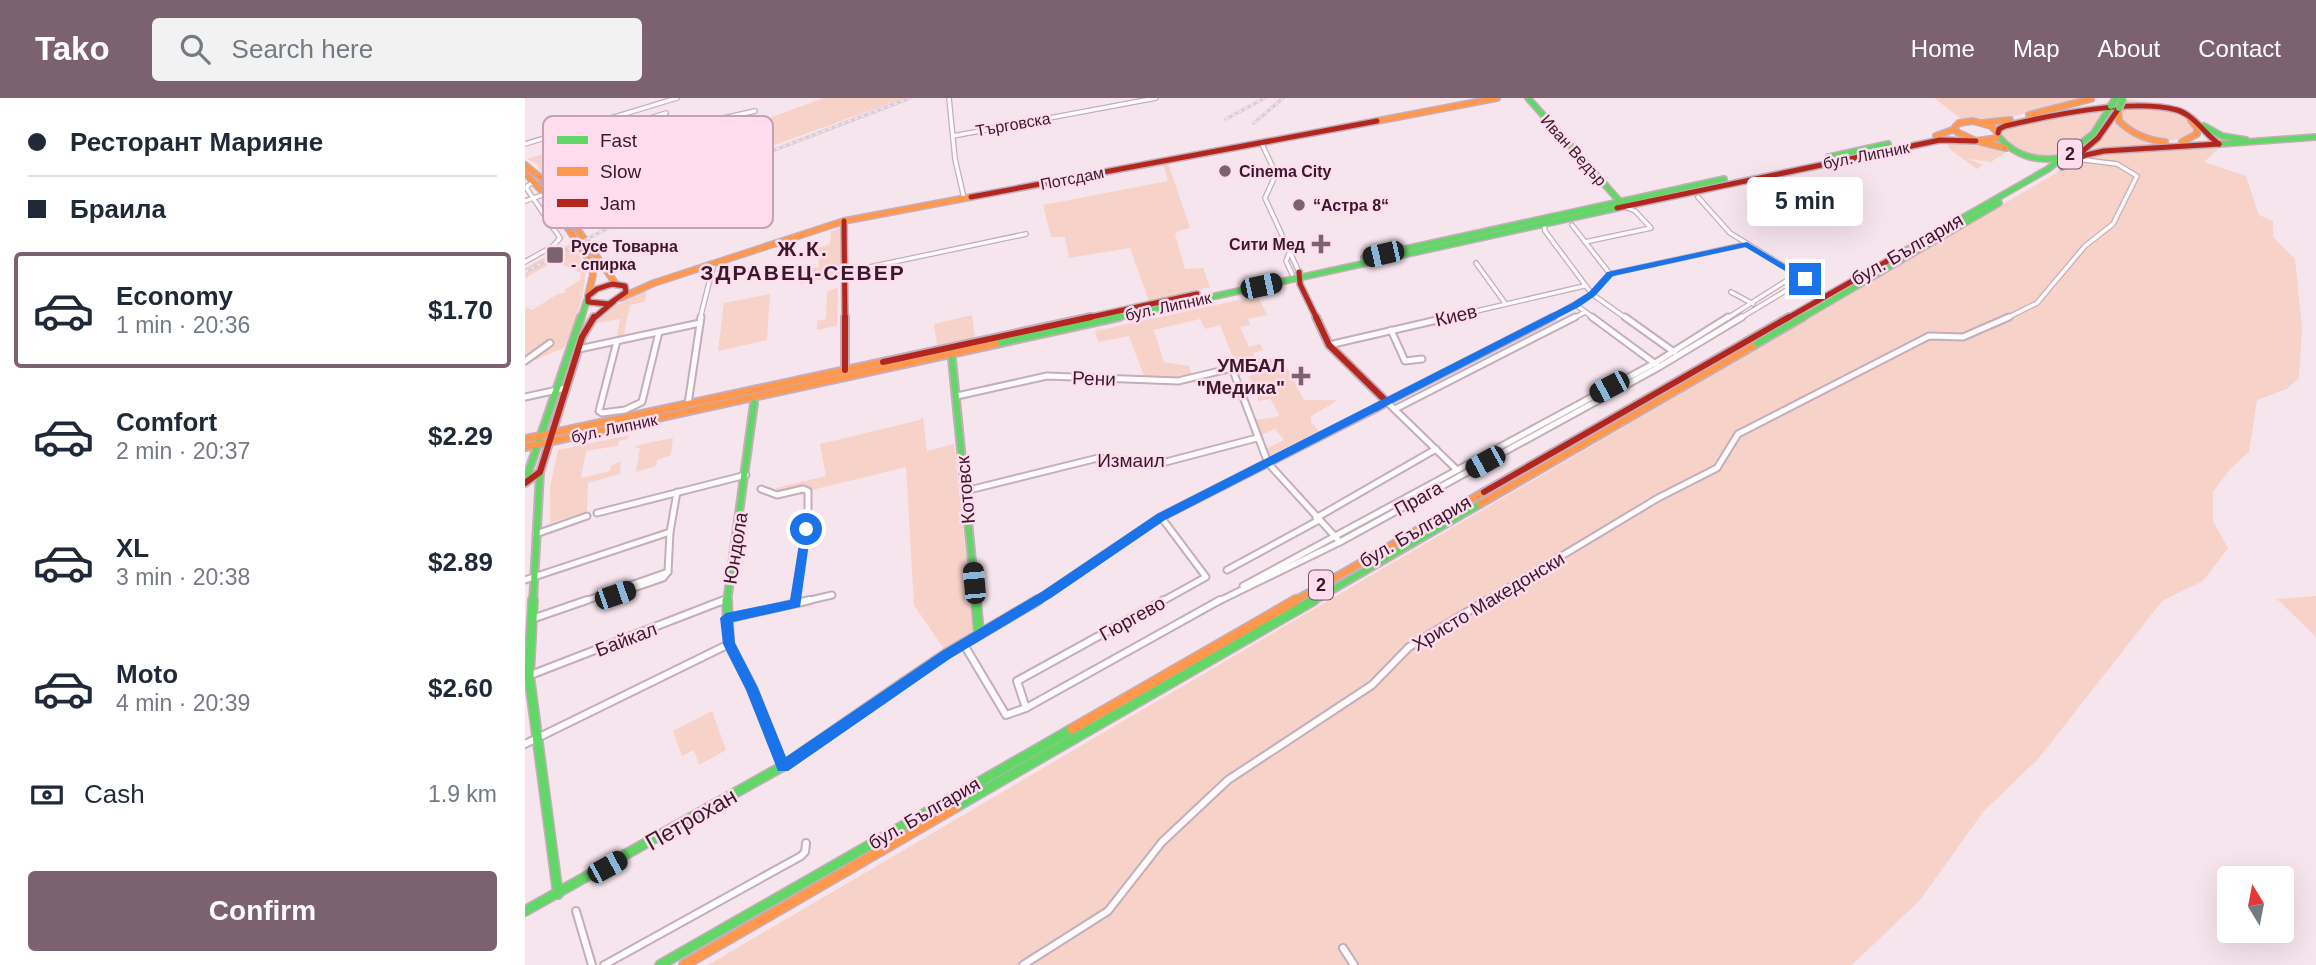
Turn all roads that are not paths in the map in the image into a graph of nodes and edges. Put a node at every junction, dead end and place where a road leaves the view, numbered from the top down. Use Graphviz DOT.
graph roads {
  1 [pos="677,98"];
  2 [pos="949,98"];
  3 [pos="1156,98"];
  4 [pos="1497,98"];
  5 [pos="1528,98"];
  6 [pos="2098,98"];
  7 [pos="2123,98"];
  8 [pos="2159,98"];
  9 [pos="655,103"];
  10 [pos="2115,104"];
  11 [pos="755,111"];
  12 [pos="613,116"];
  13 [pos="657,116"];
  14 [pos="736,116"];
  15 [pos="2192,120"];
  16 [pos="1982,123"];
  17 [pos="2204,126"];
  18 [pos="1955,129"];
  19 [pos="953,135"];
  20 [pos="1998,135"];
  21 [pos="2316,137"];
  22 [pos="543,138"];
  23 [pos="2271,140"];
  24 [pos="1978,141"];
  25 [pos="2246,141"];
  26 [pos="1261,142"];
  27 [pos="2181,142"];
  28 [pos="2217,142"];
  29 [pos="525,144"];
  30 [pos="2077,154"];
  31 [pos="525,165"];
  32 [pos="1803,165"];
  33 [pos="2061,167"];
  34 [pos="525,173"];
  35 [pos="543,181"];
  36 [pos="534,183"];
  37 [pos="2015,187"];
  38 [pos="543,192"];
  39 [pos="543,195"];
  40 [pos="1698,197"];
  41 [pos="533,198"];
  42 [pos="964,198"];
  43 [pos="525,201"];
  44 [pos="1623,205"];
  45 [pos="543,213"];
  46 [pos="844,221"];
  47 [pos="1572,225"];
  48 [pos="553,228"];
  49 [pos="568,228"];
  50 [pos="578,228"];
  51 [pos="1544,228"];
  52 [pos="1026,234"];
  53 [pos="1585,242"];
  54 [pos="1747,244"];
  55 [pos="1290,251"];
  56 [pos="525,262"];
  57 [pos="714,263"];
  58 [pos="1476,263"];
  59 [pos="846,272"];
  60 [pos="1610,274"];
  61 [pos="1797,274"];
  62 [pos="1297,277"];
  63 [pos="654,283"];
  64 [pos="619,284"];
  65 [pos="1584,286"];
  66 [pos="1731,292"];
  67 [pos="1592,294"];
  68 [pos="587,298"];
  69 [pos="617,300"];
  70 [pos="1505,303"];
  71 [pos="1751,303"];
  72 [pos="1576,305"];
  73 [pos="1758,307"];
  74 [pos="1585,312"];
  75 [pos="700,323"];
  76 [pos="1391,330"];
  77 [pos="659,332"];
  78 [pos="1963,337"];
  79 [pos="617,341"];
  80 [pos="550,343"];
  81 [pos="1329,345"];
  82 [pos="579,349"];
  83 [pos="951,350"];
  84 [pos="1676,354"];
  85 [pos="1422,359"];
  86 [pos="525,361"];
  87 [pos="1657,365"];
  88 [pos="845,370"];
  89 [pos="561,389"];
  90 [pos="957,396"];
  91 [pos="525,397"];
  92 [pos="751,401"];
  93 [pos="1387,402"];
  94 [pos="688,405"];
  95 [pos="1395,409"];
  96 [pos="1257,438"];
  97 [pos="525,439"];
  98 [pos="546,439"];
  99 [pos="525,447"];
  100 [pos="1436,449"];
  101 [pos="1268,463"];
  102 [pos="540,472"];
  103 [pos="1459,473"];
  104 [pos="746,475"];
  105 [pos="525,483"];
  106 [pos="540,487"];
  107 [pos="761,489"];
  108 [pos="965,491"];
  109 [pos="677,492"];
  110 [pos="597,513"];
  111 [pos="587,516"];
  112 [pos="1161,517"];
  113 [pos="1317,519"];
  114 [pos="670,531"];
  115 [pos="536,534"];
  116 [pos="1334,536"];
  117 [pos="1340,542"];
  118 [pos="1227,570"];
  119 [pos="529,579"];
  120 [pos="832,595"];
  121 [pos="727,599"];
  122 [pos="1222,599"];
  123 [pos="796,603"];
  124 [pos="726,618"];
  125 [pos="532,620"];
  126 [pos="979,634"];
  127 [pos="963,643"];
  128 [pos="729,644"];
  129 [pos="527,676"];
  130 [pos="1026,708"];
  131 [pos="537,740"];
  132 [pos="525,744"];
  133 [pos="783,766"];
  134 [pos="806,843"];
  135 [pos="558,894"];
  136 [pos="525,911"];
  137 [pos="576,911"];
  138 [pos="1343,948"];
  139 [pos="592,965"];
  140 [pos="604,965"];
  141 [pos="660,965"];
  142 [pos="684,965"];
  143 [pos="1023,965"];
  144 [pos="1354,965"];
  1 -- 9 [label="street"];
  2 -- 19 [label="street"];
  3 -- 19 [label="street, Търговска"];
  4 -- 26 [label="main road, Потсдам"];
  5 -- 44 [label="main road, Иван Ведър"];
  6 -- 16 [label="main road"];
  7 -- 10 [label="main road, бул. България / 2, bridge"];
  8 -- 17 [label="main road"];
  9 -- 12 [label="street"];
  9 -- 13 [label="street"];
  10 -- 27 [label="main road"];
  10 -- 30 [label="main road, бул. България / 2"];
  10 -- 33 [label="main road, бул. България / 2"];
  11 -- 14 [label="street"];
  15 -- 20 [label="main road"];
  15 -- 27 [label="main road"];
  15 -- 28 [label="main road"];
  16 -- 18 [label="main road, бул. Липник"];
  16 -- 20 [label="main road"];
  17 -- 25 [label="main road"];
  17 -- 28 [label="main road"];
  18 -- 24 [label="main road"];
  18 -- 32 [label="main road, бул. Липник"];
  19 -- 42 [label="street"];
  20 -- 24 [label="main road"];
  20 -- 30 [label="main road"];
  21 -- 23 [label="main road"];
  22 -- 29 [label="street"];
  23 -- 25 [label="main road"];
  23 -- 28 [label="main road"];
  24 -- 32 [label="main road, бул. Липник"];
  24 -- 37 [label="main road"];
  25 -- 28 [label="main road"];
  26 -- 42 [label="main road, Потсдам"];
  26 -- 55 [label="street"];
  27 -- 28 [label="main road"];
  28 -- 30 [label="main road"];
  30 -- 33 [label="main road"];
  30 -- 37 [label="main road, бул. България / 2"];
  30 -- 78 [label="street"];
  31 -- 35 [label="main road"];
  32 -- 44 [label="main road, бул. Липник"];
  33 -- 142 [label="main road, бул. България / 2"];
  34 -- 36 [label="main road"];
  36 -- 38 [label="main road"];
  36 -- 41 [label="street"];
  37 -- 141 [label="main road, бул. България / 2"];
  39 -- 41 [label="street"];
  40 -- 54 [label="street"];
  41 -- 43 [label="street"];
  41 -- 45 [label="street"];
  42 -- 46 [label="main road, Потсдам"];
  44 -- 51 [label="main road, бул. Липник"];
  44 -- 53 [label="street"];
  44 -- 62 [label="main road, бул. Липник"];
  46 -- 57 [label="main road, Потсдам"];
  46 -- 59 [label="main road"];
  47 -- 53 [label="street"];
  48 -- 56 [label="street"];
  49 -- 68 [label="main road"];
  50 -- 64 [label="main road"];
  51 -- 62 [label="main road, бул. Липник"];
  51 -- 65 [label="street"];
  52 -- 59 [label="street"];
  53 -- 60 [label="street"];
  54 -- 60 [label="street"];
  54 -- 61 [label="street"];
  55 -- 62 [label="street"];
  57 -- 63 [label="main road, Потсдам"];
  57 -- 75 [label="street"];
  58 -- 70 [label="street"];
  59 -- 88 [label="main road"];
  60 -- 67 [label="street"];
  61 -- 71 [label="street"];
  61 -- 73 [label="street, Прага"];
  62 -- 81 [label="main road"];
  62 -- 83 [label="main road, бул. Липник"];
  63 -- 64 [label="main road, Потсдам"];
  63 -- 69 [label="main road, Потсдам"];
  64 -- 68 [label="main road, Потсдам"];
  64 -- 69 [label="main road"];
  65 -- 67 [label="street"];
  65 -- 70 [label="street, Киев"];
  66 -- 71 [label="street"];
  67 -- 72 [label="street"];
  67 -- 84 [label="street"];
  68 -- 69 [label="main road"];
  68 -- 89 [label="main road"];
  69 -- 82 [label="main road"];
  70 -- 76 [label="street, Киев"];
  71 -- 73 [label="street"];
  71 -- 84 [label="street"];
  72 -- 74 [label="street"];
  72 -- 93 [label="street"];
  73 -- 84 [label="street, Прага"];
  74 -- 87 [label="street"];
  74 -- 95 [label="street"];
  75 -- 77 [label="street"];
  75 -- 94 [label="street"];
  76 -- 81 [label="street, Киев"];
  76 -- 85 [label="street"];
  77 -- 79 [label="street"];
  77 -- 79 [label="street"];
  78 -- 143 [label="street, Христо Македонски"];
  79 -- 82 [label="street"];
  80 -- 86 [label="street"];
  81 -- 93 [label="main road"];
  82 -- 89 [label="main road"];
  83 -- 88 [label="main road, бул. Липник"];
  83 -- 90 [label="main road, Котовск"];
  83 -- 92 [label="main road, бул. Липник"];
  84 -- 87 [label="street, Прага"];
  87 -- 103 [label="street, Прага"];
  88 -- 94 [label="main road, бул. Липник"];
  89 -- 91 [label="street"];
  89 -- 98 [label="main road"];
  90 -- 96 [label="street, Рени"];
  90 -- 108 [label="main road, Котовск"];
  92 -- 98 [label="main road, бул. Липник"];
  92 -- 104 [label="main road, Юндола"];
  93 -- 95 [label="street"];
  93 -- 101 [label="main road, Петрохан"];
  94 -- 98 [label="main road, бул. Липник"];
  95 -- 100 [label="street"];
  96 -- 101 [label="street"];
  96 -- 108 [label="street, Измаил"];
  97 -- 98 [label="main road, бул. Липник"];
  98 -- 99 [label="main road, бул. Липник"];
  98 -- 102 [label="main road"];
  98 -- 105 [label="main road"];
  100 -- 103 [label="street"];
  100 -- 113 [label="street"];
  101 -- 112 [label="main road, Петрохан"];
  101 -- 113 [label="street"];
  102 -- 105 [label="main road"];
  102 -- 106 [label="main road"];
  103 -- 116 [label="street"];
  103 -- 117 [label="street, Прага"];
  104 -- 109 [label="street"];
  104 -- 121 [label="main road, Юндола"];
  105 -- 106 [label="main road"];
  106 -- 115 [label="main road"];
  107 -- 123 [label="street"];
  108 -- 126 [label="main road, Котовск"];
  109 -- 110 [label="street"];
  109 -- 114 [label="street"];
  111 -- 115 [label="street"];
  112 -- 126 [label="main road, Петрохан"];
  112 -- 130 [label="street, Гюргево"];
  113 -- 116 [label="street"];
  113 -- 118 [label="street"];
  114 -- 119 [label="street"];
  114 -- 125 [label="street"];
  115 -- 119 [label="main road"];
  116 -- 117 [label="street"];
  116 -- 122 [label="street"];
  117 -- 122 [label="street, Прага"];
  119 -- 125 [label="main road"];
  120 -- 123 [label="street"];
  121 -- 124 [label="main road, Юндола"];
  121 -- 129 [label="street, Байкал"];
  122 -- 130 [label="street, Прага"];
  123 -- 124 [label="street"];
  124 -- 128 [label="main road, Юндола"];
  125 -- 129 [label="main road"];
  126 -- 127 [label="main road, Петрохан"];
  127 -- 130 [label="street"];
  127 -- 133 [label="main road, Петрохан"];
  128 -- 131 [label="street"];
  128 -- 133 [label="main road, Юндола"];
  129 -- 131 [label="main road"];
  131 -- 132 [label="street"];
  131 -- 135 [label="main road"];
  133 -- 135 [label="main road, Петрохан"];
  134 -- 140 [label="street"];
  135 -- 136 [label="main road, Петрохан"];
  137 -- 139 [label="street"];
  138 -- 144 [label="street"];
}
